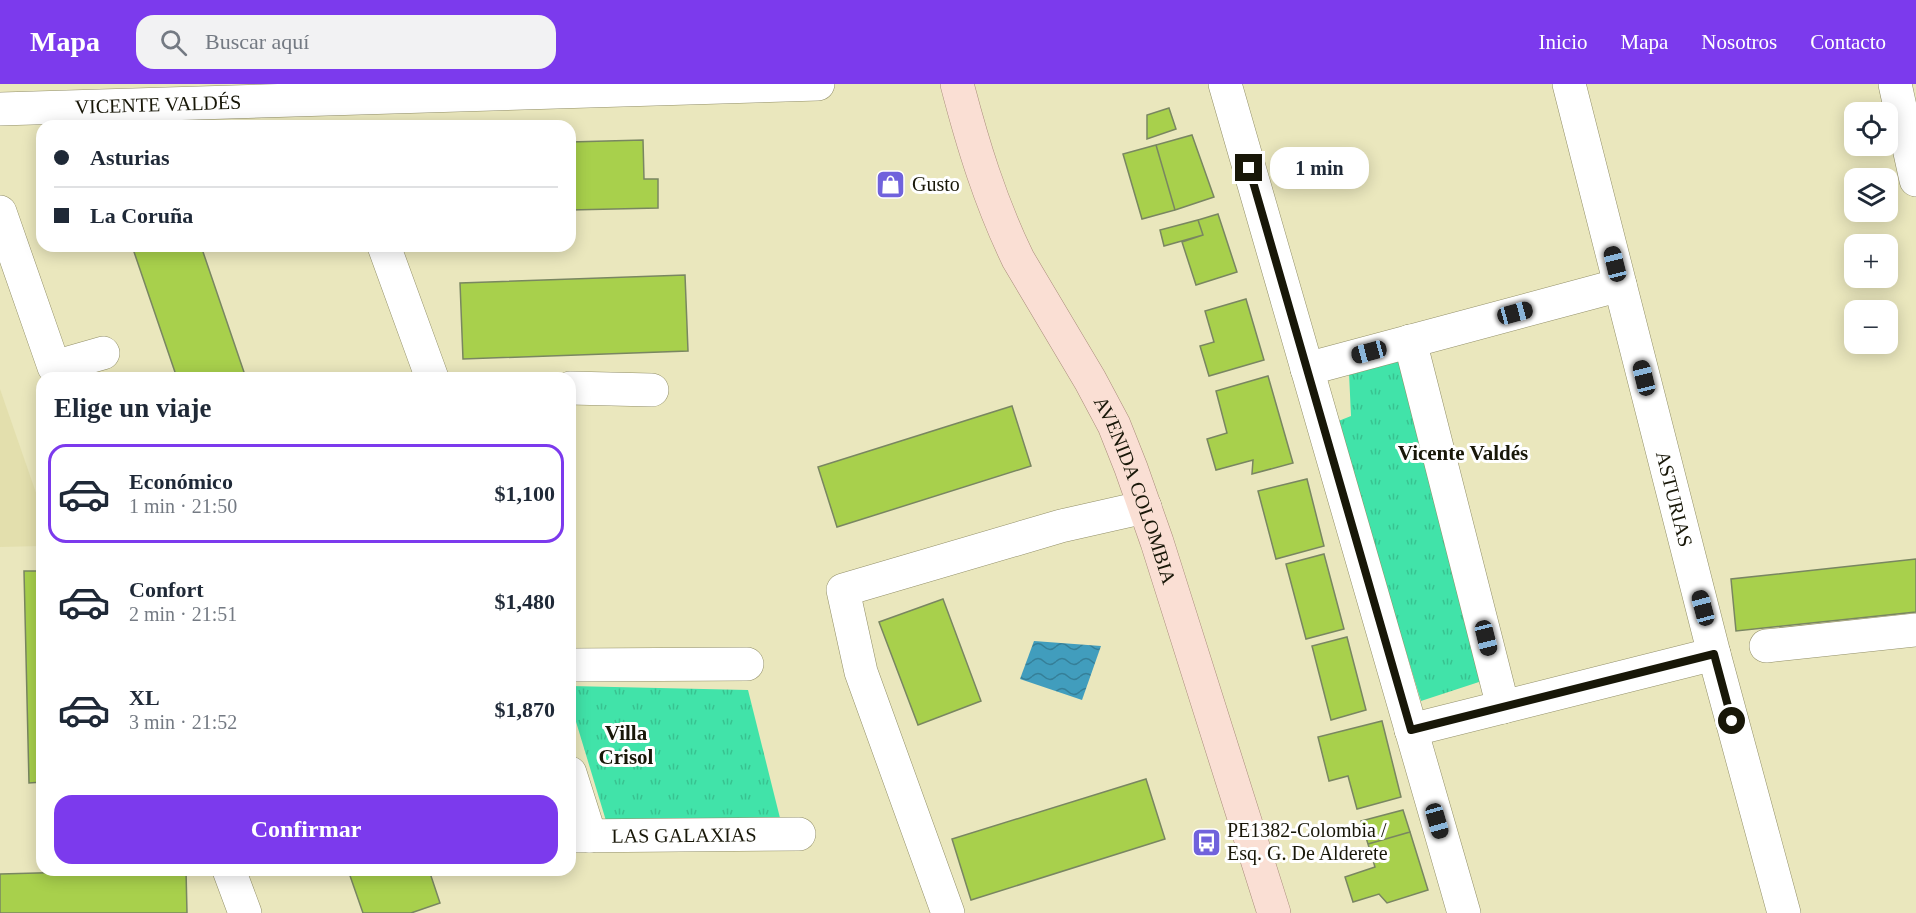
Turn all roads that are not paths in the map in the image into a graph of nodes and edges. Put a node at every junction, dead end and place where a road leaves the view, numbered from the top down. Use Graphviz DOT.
graph roads {
  1 [pos="818,84"];
  2 [pos="957,84"];
  3 [pos="1224,84"];
  4 [pos="1569,84"];
  5 [pos="1894,84"];
  6 [pos="433,90"];
  7 [pos="0,110"];
  8 [pos="336,112"];
  9 [pos="1916,180"];
  10 [pos="0,212"];
  11 [pos="386,252"];
  12 [pos="1620,285"];
  13 [pos="1410,341"];
  14 [pos="103,353"];
  15 [pos="1307,369"];
  16 [pos="430,372"];
  17 [pos="576,388"];
  18 [pos="652,390"];
  19 [pos="1145,507"];
  20 [pos="1916,630"];
  21 [pos="1766,646"];
  22 [pos="1714,654"];
  23 [pos="747,663"];
  24 [pos="576,665"];
  25 [pos="1503,707"];
  26 [pos="1411,730"];
  27 [pos="576,811"];
  28 [pos="799,834"];
  29 [pos="580,836"];
  30 [pos="231,876"];
  31 [pos="245,913"];
  32 [pos="948,913"];
  33 [pos="1274,913"];
  34 [pos="1464,913"];
  35 [pos="1784,913"];
  1 -- 6 [label="street, VICENTE VALDÉS"];
  2 -- 19 [label="main road, AVENIDA COLOMBIA"];
  3 -- 15 [label="street"];
  4 -- 12 [label="street, ASTURIAS"];
  5 -- 9 [label="street"];
  6 -- 8 [label="street, VICENTE VALDÉS"];
  7 -- 8 [label="street, VICENTE VALDÉS"];
  10 -- 14 [label="street"];
  11 -- 16 [label="street"];
  12 -- 13 [label="street"];
  12 -- 22 [label="street, ASTURIAS"];
  13 -- 15 [label="street"];
  13 -- 25 [label="street"];
  15 -- 26 [label="street"];
  17 -- 18 [label="street"];
  19 -- 32 [label="street"];
  19 -- 33 [label="main road, AVENIDA COLOMBIA"];
  20 -- 21 [label="street"];
  22 -- 25 [label="street"];
  22 -- 35 [label="street, ASTURIAS"];
  23 -- 24 [label="street"];
  25 -- 26 [label="street"];
  26 -- 34 [label="street"];
  27 -- 29 [label="street"];
  28 -- 29 [label="street, LAS GALAXIAS"];
  30 -- 31 [label="street"];
}
